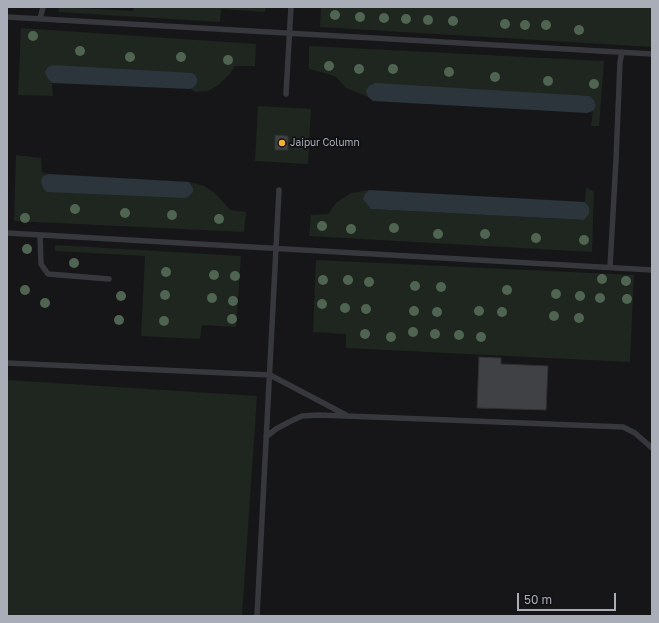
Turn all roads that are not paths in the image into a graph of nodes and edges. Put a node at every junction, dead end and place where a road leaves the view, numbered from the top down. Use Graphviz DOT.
graph roads {
  1 [pos="44,7"];
  2 [pos="291,7"];
  3 [pos="7,17"];
  4 [pos="40,19"];
  5 [pos="289,33"];
  6 [pos="622,52"];
  7 [pos="652,54"];
  8 [pos="286,94"];
  9 [pos="279,190"];
  10 [pos="7,233"];
  11 [pos="40,235"];
  12 [pos="276,248"];
  13 [pos="610,267"];
  14 [pos="652,270"];
  15 [pos="109,279"];
  16 [pos="7,363"];
  17 [pos="270,374"];
  18 [pos="348,416"];
  19 [pos="266,437"];
  20 [pos="652,448"];
  21 [pos="257,616"];
  1 -- 4 [label="lane"];
  2 -- 5 [label="lane"];
  3 -- 4 [label="lane"];
  4 -- 5 [label="lane"];
  5 -- 6 [label="lane"];
  5 -- 8 [label="lane"];
  6 -- 7 [label="lane"];
  6 -- 13 [label="lane"];
  9 -- 12 [label="lane"];
  10 -- 11 [label="lane"];
  11 -- 12 [label="lane"];
  11 -- 15 [label="lane"];
  12 -- 13 [label="lane"];
  12 -- 17 [label="lane"];
  13 -- 14 [label="lane"];
  16 -- 17 [label="lane"];
  17 -- 18 [label="lane"];
  17 -- 19 [label="lane"];
  18 -- 19 [label="lane"];
  18 -- 20 [label="lane"];
  19 -- 21 [label="lane"];
}
